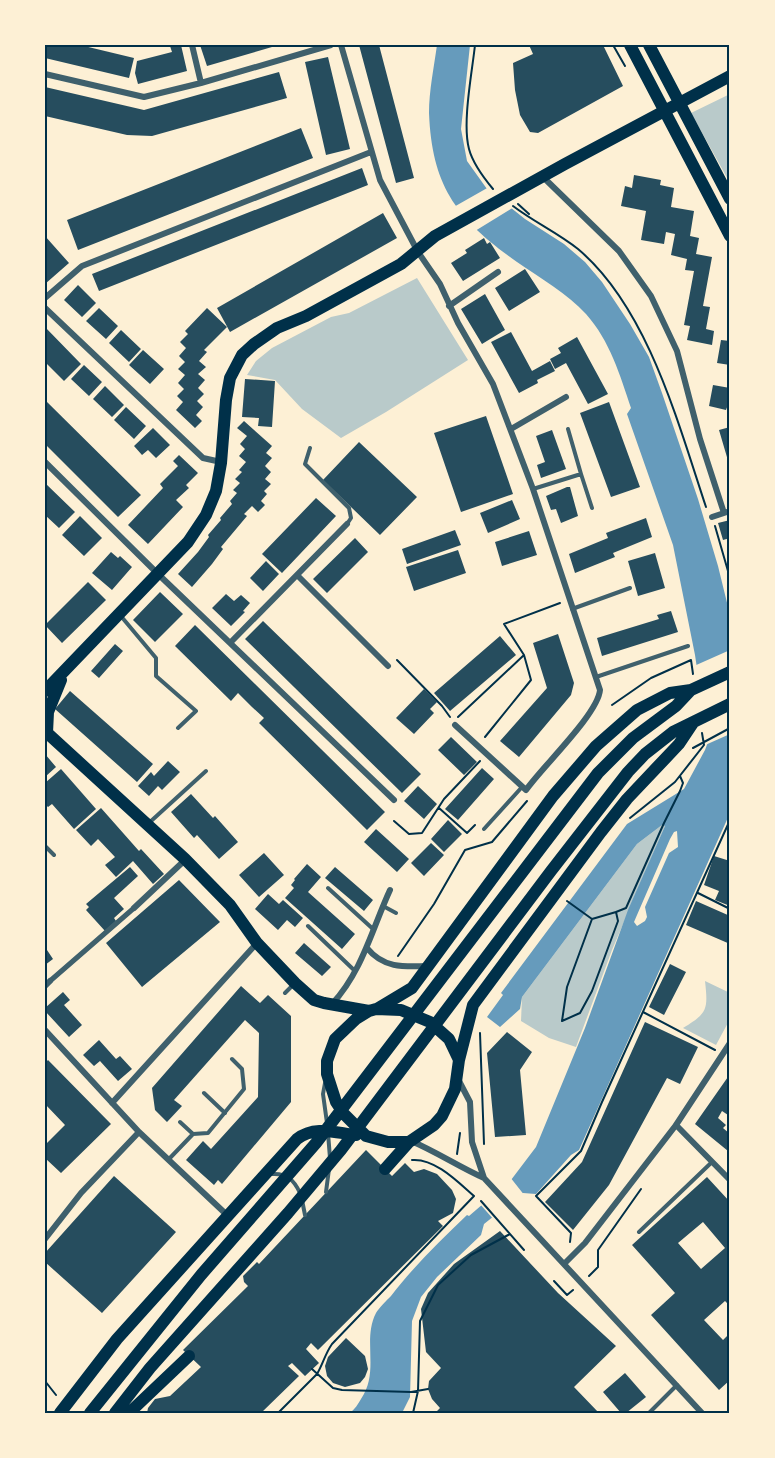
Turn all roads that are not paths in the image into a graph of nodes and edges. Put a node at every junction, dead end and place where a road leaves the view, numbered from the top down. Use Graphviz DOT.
graph roads {
  1 [pos="192,45"];
  2 [pos="331,45"];
  3 [pos="341,45"];
  4 [pos="630,45"];
  5 [pos="649,45"];
  6 [pos="45,74"];
  7 [pos="730,76"];
  8 [pos="201,83"];
  9 [pos="371,152"];
  10 [pos="542,176"];
  11 [pos="730,199"];
  12 [pos="730,236"];
  13 [pos="418,252"];
  14 [pos="498,272"];
  15 [pos="45,298"];
  16 [pos="449,306"];
  17 [pos="45,308"];
  18 [pos="566,397"];
  19 [pos="511,429"];
  20 [pos="568,429"];
  21 [pos="310,448"];
  22 [pos="45,462"];
  23 [pos="221,463"];
  24 [pos="581,474"];
  25 [pos="533,489"];
  26 [pos="592,508"];
  27 [pos="727,512"];
  28 [pos="712,517"];
  29 [pos="347,524"];
  30 [pos="158,574"];
  31 [pos="297,575"];
  32 [pos="630,588"];
  33 [pos="572,609"];
  34 [pos="119,615"];
  35 [pos="231,642"];
  36 [pos="687,646"];
  37 [pos="388,666"];
  38 [pos="66,671"];
  39 [pos="730,672"];
  40 [pos="596,677"];
  41 [pos="691,690"];
  42 [pos="45,691"];
  43 [pos="730,704"];
  44 [pos="694,723"];
  45 [pos="455,725"];
  46 [pos="178,728"];
  47 [pos="46,732"];
  48 [pos="206,771"];
  49 [pos="524,788"];
  50 [pos="393,800"];
  51 [pos="148,825"];
  52 [pos="484,829"];
  53 [pos="45,846"];
  54 [pos="54,855"];
  55 [pos="185,859"];
  56 [pos="328,888"];
  57 [pos="390,890"];
  58 [pos="383,905"];
  59 [pos="134,908"];
  60 [pos="396,913"];
  61 [pos="308,926"];
  62 [pos="373,929"];
  63 [pos="257,943"];
  64 [pos="367,948"];
  65 [pos="427,966"];
  66 [pos="356,972"];
  67 [pos="295,983"];
  68 [pos="47,984"];
  69 [pos="285,993"];
  70 [pos="331,1004"];
  71 [pos="373,1010"];
  72 [pos="45,1030"];
  73 [pos="730,1043"];
  74 [pos="232,1059"];
  75 [pos="459,1060"];
  76 [pos="327,1074"];
  77 [pos="458,1079"];
  78 [pos="204,1093"];
  79 [pos="112,1103"];
  80 [pos="225,1113"];
  81 [pos="180,1122"];
  82 [pos="675,1125"];
  83 [pos="328,1131"];
  84 [pos="139,1132"];
  85 [pos="193,1134"];
  86 [pos="366,1136"];
  87 [pos="410,1141"];
  88 [pos="168,1160"];
  89 [pos="713,1161"];
  90 [pos="385,1169"];
  91 [pos="265,1174"];
  92 [pos="484,1178"];
  93 [pos="730,1180"];
  94 [pos="326,1192"];
  95 [pos="227,1215"];
  96 [pos="305,1215"];
  97 [pos="639,1232"];
  98 [pos="45,1239"];
  99 [pos="564,1263"];
  100 [pos="189,1356"];
  101 [pos="678,1385"];
  102 [pos="136,1409"];
  103 [pos="60,1413"];
  104 [pos="90,1413"];
  105 [pos="115,1413"];
  106 [pos="649,1413"];
  107 [pos="702,1413"];
  1 -- 8 [label="street"];
  2 -- 8 [label="street"];
  3 -- 9 [label="street"];
  4 -- 12 [label="main road"];
  5 -- 11 [label="main road"];
  6 -- 8 [label="street"];
  7 -- 10 [label="main road"];
  9 -- 13 [label="street"];
  9 -- 15 [label="street"];
  10 -- 13 [label="main road"];
  10 -- 27 [label="street"];
  13 -- 16 [label="street"];
  13 -- 23 [label="main road"];
  14 -- 16 [label="street"];
  16 -- 19 [label="street"];
  17 -- 23 [label="street"];
  18 -- 19 [label="street"];
  19 -- 25 [label="street"];
  20 -- 24 [label="lane"];
  21 -- 29 [label="lane"];
  22 -- 30 [label="street"];
  23 -- 30 [label="main road"];
  24 -- 25 [label="lane"];
  24 -- 26 [label="lane"];
  25 -- 33 [label="street"];
  27 -- 28 [label="street"];
  29 -- 31 [label="street"];
  30 -- 34 [label="main road"];
  30 -- 35 [label="street"];
  31 -- 35 [label="street"];
  31 -- 37 [label="street"];
  32 -- 33 [label="lane"];
  33 -- 40 [label="street"];
  34 -- 38 [label="main road"];
  34 -- 46 [label="lane"];
  35 -- 50 [label="street"];
  36 -- 40 [label="lane"];
  38 -- 42 [label="main road"];
  38 -- 47 [label="main road"];
  39 -- 41 [label="main road"];
  40 -- 49 [label="street"];
  41 -- 65 [label="main road"];
  41 -- 104 [label="main road"];
  43 -- 44 [label="main road"];
  44 -- 75 [label="main road"];
  44 -- 105 [label="main road"];
  45 -- 49 [label="street"];
  47 -- 51 [label="main road"];
  48 -- 51 [label="lane"];
  49 -- 52 [label="lane"];
  51 -- 55 [label="main road"];
  53 -- 54 [label="lane"];
  55 -- 59 [label="street"];
  55 -- 63 [label="main road"];
  56 -- 62 [label="lane"];
  57 -- 58 [label="street"];
  58 -- 60 [label="lane"];
  58 -- 62 [label="street"];
  59 -- 68 [label="street"];
  61 -- 66 [label="lane"];
  62 -- 64 [label="street"];
  63 -- 67 [label="main road"];
  63 -- 79 [label="street"];
  64 -- 65 [label="street"];
  64 -- 66 [label="street"];
  65 -- 71 [label="main road"];
  66 -- 70 [label="street"];
  67 -- 69 [label="lane"];
  67 -- 70 [label="main road"];
  70 -- 71 [label="main road"];
  71 -- 75 [label="main road"];
  71 -- 76 [label="main road"];
  72 -- 79 [label="street"];
  73 -- 82 [label="street"];
  74 -- 80 [label="lane"];
  75 -- 77 [label="main road"];
  76 -- 83 [label="lane"];
  76 -- 86 [label="main road"];
  77 -- 87 [label="main road"];
  77 -- 92 [label="street"];
  78 -- 80 [label="lane"];
  79 -- 84 [label="street"];
  80 -- 85 [label="lane"];
  81 -- 85 [label="lane"];
  82 -- 89 [label="street"];
  82 -- 99 [label="street"];
  83 -- 86 [label="main road"];
  83 -- 91 [label="main road"];
  83 -- 94 [label="lane"];
  84 -- 88 [label="street"];
  84 -- 98 [label="street"];
  85 -- 88 [label="lane"];
  86 -- 87 [label="main road"];
  87 -- 90 [label="main road"];
  87 -- 92 [label="street"];
  88 -- 95 [label="street"];
  89 -- 93 [label="street"];
  89 -- 97 [label="lane"];
  91 -- 95 [label="main road"];
  91 -- 96 [label="lane"];
  92 -- 99 [label="street"];
  95 -- 103 [label="main road"];
  99 -- 101 [label="street"];
  100 -- 102 [label="main road"];
  101 -- 106 [label="lane"];
  101 -- 107 [label="street"];
}
